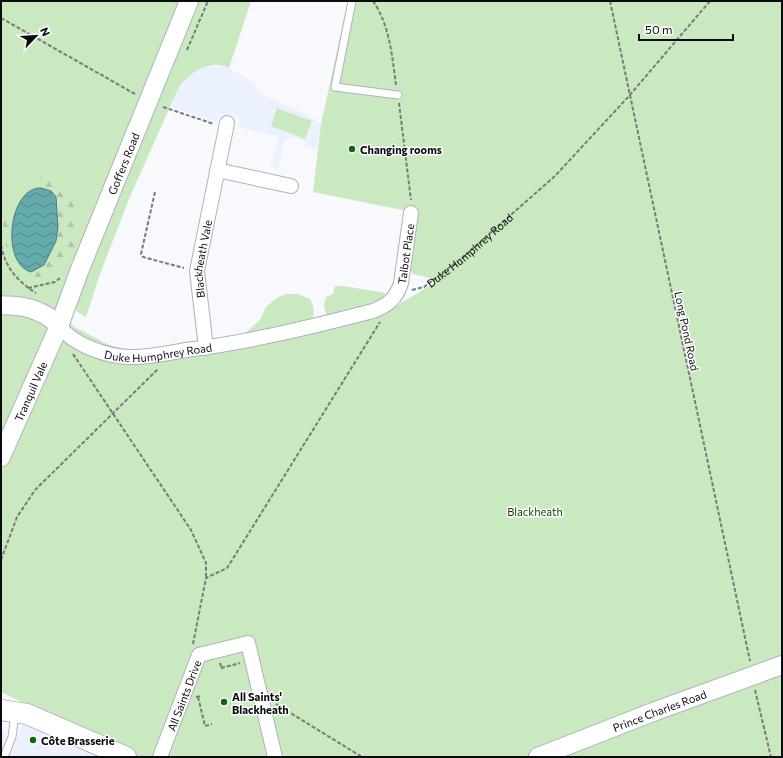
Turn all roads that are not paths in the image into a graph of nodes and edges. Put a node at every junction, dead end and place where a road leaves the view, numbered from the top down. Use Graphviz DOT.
graph roads {
  1 [pos="189,1"];
  2 [pos="352,1"];
  3 [pos="398,95"];
  4 [pos="227,125"];
  5 [pos="217,170"];
  6 [pos="291,186"];
  7 [pos="411,214"];
  8 [pos="397,294"];
  9 [pos="1,305"];
  10 [pos="59,326"];
  11 [pos="206,348"];
  12 [pos="1,456"];
  13 [pos="782,665"];
  14 [pos="8,711"];
  15 [pos="4,757"];
  16 [pos="126,757"];
  17 [pos="160,757"];
  18 [pos="275,757"];
  19 [pos="538,757"];
  1 -- 10 [label="street, Goffers Road"];
  2 -- 3 [label="lane"];
  4 -- 5 [label="street, Blackheath Vale"];
  5 -- 6 [label="street"];
  5 -- 11 [label="street, Blackheath Vale"];
  7 -- 8 [label="street, Talbot Place"];
  8 -- 11 [label="street, Duke Humphrey Road"];
  9 -- 10 [label="street"];
  10 -- 11 [label="street, Duke Humphrey Road"];
  10 -- 12 [label="street, Tranquil Vale"];
  13 -- 19 [label="street, Prince Charles Road"];
  14 -- 15 [label="lane"];
  14 -- 16 [label="main road"];
  17 -- 18 [label="street, All Saints Drive"];
}
